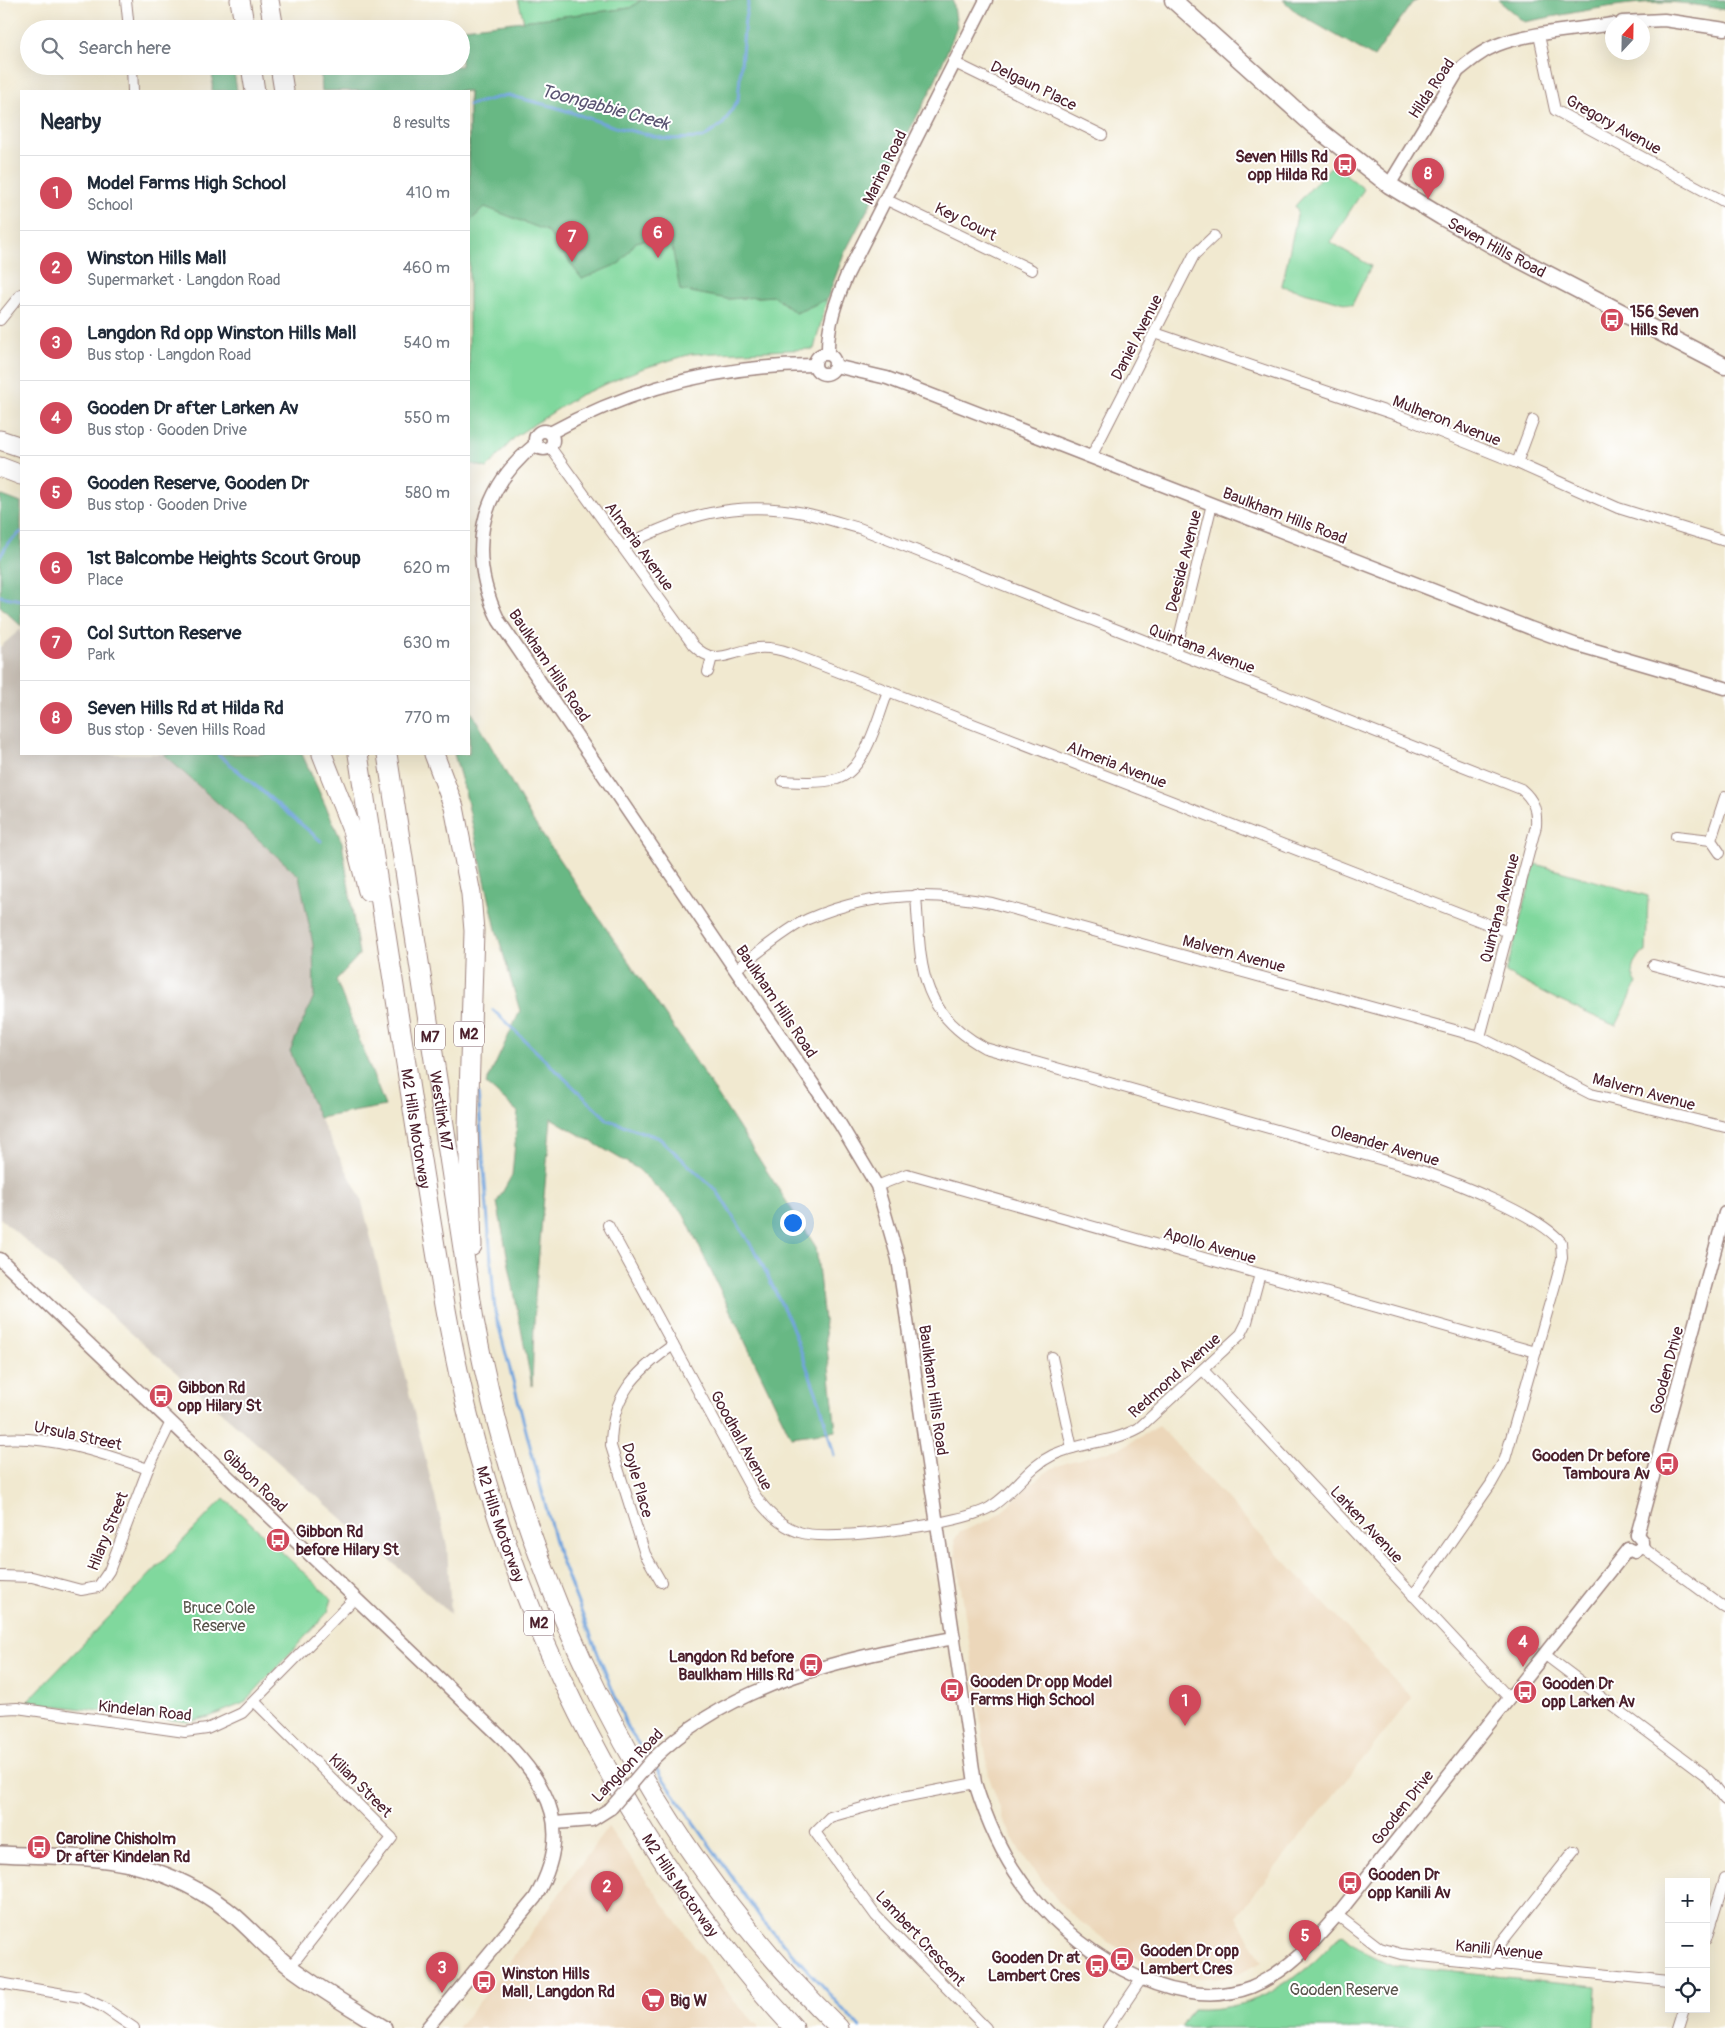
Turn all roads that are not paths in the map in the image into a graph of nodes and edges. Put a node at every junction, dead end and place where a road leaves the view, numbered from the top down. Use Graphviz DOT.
graph roads {
  1 [pos="126,0"];
  2 [pos="240,0"];
  3 [pos="269,0"];
  4 [pos="986,0"];
  5 [pos="1173,0"];
  6 [pos="128,20"];
  7 [pos="243,20"];
  8 [pos="272,20"];
  9 [pos="1650,21"];
  10 [pos="1605,25"];
  11 [pos="1725,29"];
  12 [pos="1539,35"];
  13 [pos="954,62"];
  14 [pos="133,75"];
  15 [pos="252,75"];
  16 [pos="281,75"];
  17 [pos="134,90"];
  18 [pos="255,90"];
  19 [pos="284,90"];
  20 [pos="1102,135"];
  21 [pos="1389,185"];
  22 [pos="886,200"];
  23 [pos="1725,202"];
  24 [pos="1214,236"];
  25 [pos="1032,270"];
  26 [pos="20,295"];
  27 [pos="0,320"];
  28 [pos="1155,333"];
  29 [pos="828,354"];
  30 [pos="815,365"];
  31 [pos="835,366"];
  32 [pos="1725,366"];
  33 [pos="1533,420"];
  34 [pos="550,433"];
  35 [pos="0,440"];
  36 [pos="536,444"];
  37 [pos="20,447"];
  38 [pos="550,447"];
  39 [pos="1091,457"];
  40 [pos="1517,463"];
  41 [pos="0,467"];
  42 [pos="20,474"];
  43 [pos="1212,504"];
  44 [pos="1725,541"];
  45 [pos="622,547"];
  46 [pos="1175,654"];
  47 [pos="712,657"];
  48 [pos="708,672"];
  49 [pos="1725,688"];
  50 [pos="888,691"];
  51 [pos="322,755"];
  52 [pos="358,755"];
  53 [pos="387,755"];
  54 [pos="434,755"];
  55 [pos="783,781"];
  56 [pos="1725,798"];
  57 [pos="1676,836"];
  58 [pos="1710,840"];
  59 [pos="1720,853"];
  60 [pos="916,895"];
  61 [pos="1508,932"];
  62 [pos="388,948"];
  63 [pos="1653,965"];
  64 [pos="736,969"];
  65 [pos="1725,984"];
  66 [pos="1480,1037"];
  67 [pos="1725,1127"];
  68 [pos="877,1186"];
  69 [pos="1725,1213"];
  70 [pos="608,1225"];
  71 [pos="0,1258"];
  72 [pos="1260,1274"];
  73 [pos="474,1320"];
  74 [pos="674,1345"];
  75 [pos="1536,1352"];
  76 [pos="1052,1357"];
  77 [pos="1204,1370"];
  78 [pos="171,1422"];
  79 [pos="0,1439"];
  80 [pos="1072,1448"];
  81 [pos="148,1469"];
  82 [pos="937,1523"];
  83 [pos="1639,1541"];
  84 [pos="0,1576"];
  85 [pos="661,1582"];
  86 [pos="1413,1596"];
  87 [pos="355,1598"];
  88 [pos="1725,1608"];
  89 [pos="954,1638"];
  90 [pos="1544,1654"];
  91 [pos="1509,1698"];
  92 [pos="255,1702"];
  93 [pos="0,1709"];
  94 [pos="975,1783"];
  95 [pos="1725,1800"];
  96 [pos="555,1822"];
  97 [pos="1574,1851"];
  98 [pos="0,1854"];
  99 [pos="1725,1878"];
  100 [pos="1337,1915"];
  101 [pos="1710,1926"];
  102 [pos="1493,1964"];
  103 [pos="290,1967"];
  104 [pos="1142,1978"];
  105 [pos="1665,1981"];
  106 [pos="0,1983"];
  107 [pos="1683,2013"];
  108 [pos="134,2028"];
  109 [pos="384,2028"];
  110 [pos="427,2028"];
  111 [pos="794,2028"];
  112 [pos="839,2028"];
  113 [pos="986,2028"];
  114 [pos="1108,2028"];
  115 [pos="1678,2028"];
  1 -- 6 [label="street"];
  2 -- 7 [label="highway"];
  3 -- 8 [label="highway"];
  4 -- 13 [label="street, Marina Road"];
  5 -- 21 [label="main road, Seven Hills Road"];
  9 -- 11 [label="street"];
  10 -- 12 [label="street, Hilda Road"];
  12 -- 21 [label="street, Hilda Road"];
  12 -- 23 [label="street, Gregory Avenue"];
  13 -- 20 [label="street, Delgaun Place"];
  13 -- 22 [label="street, Marina Road"];
  14 -- 17 [label="street"];
  15 -- 18 [label="highway"];
  16 -- 19 [label="highway"];
  21 -- 32 [label="main road, Seven Hills Road"];
  22 -- 25 [label="street, Key Court"];
  22 -- 29 [label="street, Marina Road"];
  24 -- 28 [label="street, Daniel Avenue"];
  26 -- 27 [label="street"];
  28 -- 39 [label="street, Daniel Avenue"];
  28 -- 40 [label="street, Mulheron Avenue"];
  29 -- 30 [label="street"];
  29 -- 31 [label="street"];
  30 -- 31 [label="street"];
  30 -- 34 [label="street"];
  31 -- 39 [label="street, Baulkham Hills Road"];
  33 -- 40 [label="street"];
  34 -- 36 [label="street"];
  34 -- 38 [label="street"];
  35 -- 37 [label="highway"];
  36 -- 38 [label="street"];
  36 -- 64 [label="street, Baulkham Hills Road"];
  38 -- 45 [label="street, Almeria Avenue"];
  39 -- 43 [label="street, Baulkham Hills Road"];
  40 -- 44 [label="street, Mulheron Avenue"];
  41 -- 42 [label="highway"];
  43 -- 46 [label="street, Deeside Avenue"];
  43 -- 49 [label="street, Baulkham Hills Road"];
  45 -- 46 [label="street, Quintana Avenue"];
  45 -- 47 [label="street, Almeria Avenue"];
  46 -- 61 [label="street, Quintana Avenue"];
  47 -- 48 [label="street"];
  47 -- 50 [label="street, Almeria Avenue"];
  50 -- 55 [label="street"];
  50 -- 61 [label="street, Almeria Avenue"];
  51 -- 62 [label="highway, M2"];
  52 -- 62 [label="highway"];
  53 -- 73 [label="highway, Westlink M7 / M7"];
  54 -- 73 [label="highway, M2"];
  56 -- 58 [label="street"];
  57 -- 58 [label="street"];
  58 -- 59 [label="street"];
  60 -- 64 [label="street, Malvern Avenue"];
  60 -- 66 [label="street, Malvern Avenue"];
  60 -- 75 [label="street, Oleander Avenue"];
  61 -- 66 [label="street, Quintana Avenue"];
  62 -- 111 [label="highway, M2 Hills Motorway / M2"];
  63 -- 65 [label="street"];
  64 -- 68 [label="street, Baulkham Hills Road"];
  66 -- 67 [label="street, Malvern Avenue"];
  68 -- 72 [label="street, Apollo Avenue"];
  68 -- 82 [label="street, Baulkham Hills Road"];
  69 -- 83 [label="street, Gooden Drive"];
  70 -- 74 [label="street, Goodhall Avenue"];
  71 -- 78 [label="street, Gibbon Road"];
  72 -- 75 [label="street, Apollo Avenue"];
  72 -- 77 [label="street, Redmond Avenue"];
  73 -- 112 [label="highway, M2 Hills Motorway / M2"];
  74 -- 82 [label="street, Goodhall Avenue"];
  74 -- 85 [label="street, Doyle Place"];
  75 -- 86 [label="street, Oleander Avenue"];
  76 -- 80 [label="street"];
  77 -- 80 [label="street, Redmond Avenue"];
  77 -- 86 [label="street, Larken Avenue"];
  78 -- 81 [label="street, Hilary Street"];
  78 -- 87 [label="street, Gibbon Road"];
  79 -- 81 [label="street, Ursula Street"];
  80 -- 82 [label="street, Redmond Avenue"];
  81 -- 84 [label="street, Hilary Street"];
  82 -- 89 [label="street, Baulkham Hills Road"];
  83 -- 88 [label="street"];
  83 -- 90 [label="street, Gooden Drive"];
  86 -- 91 [label="street, Larken Avenue"];
  87 -- 92 [label="street, Kindelan Road"];
  87 -- 96 [label="street, Gibbon Road"];
  89 -- 94 [label="street, Gooden Drive"];
  89 -- 96 [label="street, Langdon Road, bridge"];
  90 -- 91 [label="street, Gooden Drive"];
  90 -- 95 [label="street"];
  91 -- 100 [label="street, Gooden Drive"];
  92 -- 93 [label="street, Kindelan Road"];
  92 -- 103 [label="street, Kilian Street"];
  94 -- 104 [label="street, Gooden Drive"];
  94 -- 113 [label="street, Lambert Crescent"];
  96 -- 110 [label="street"];
  97 -- 102 [label="street"];
  98 -- 103 [label="main road"];
  99 -- 101 [label="street"];
  100 -- 102 [label="street, Kanili Avenue"];
  100 -- 104 [label="street, Gooden Drive"];
  102 -- 105 [label="street, Kanili Avenue"];
  103 -- 109 [label="main road"];
  104 -- 114 [label="street"];
  106 -- 108 [label="street"];
  107 -- 115 [label="street"];
}
